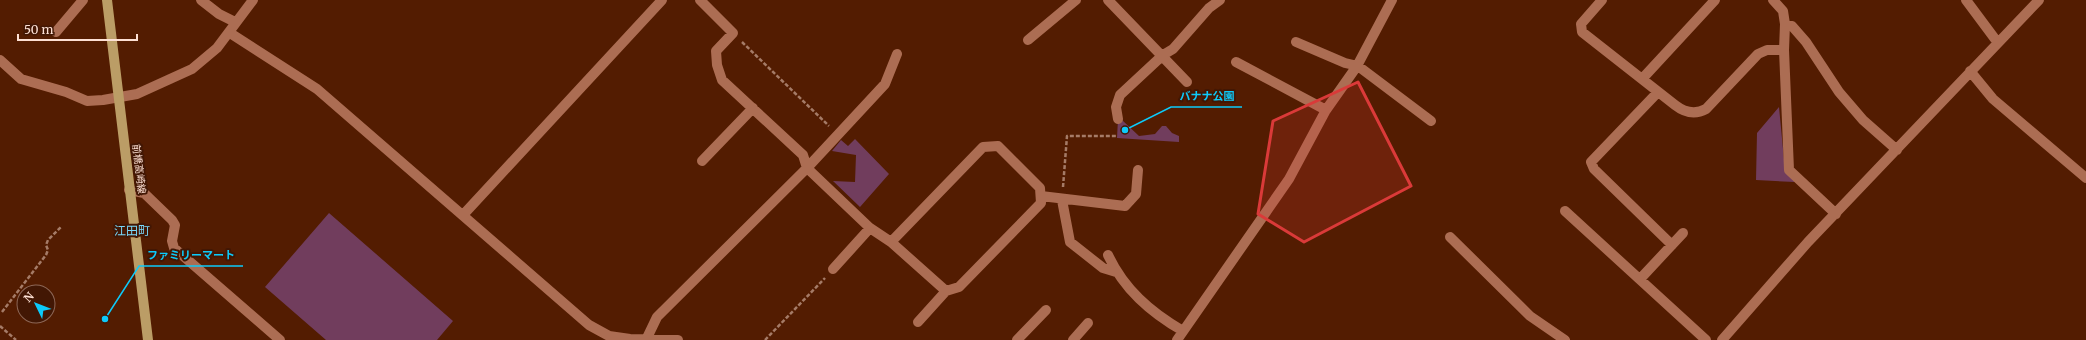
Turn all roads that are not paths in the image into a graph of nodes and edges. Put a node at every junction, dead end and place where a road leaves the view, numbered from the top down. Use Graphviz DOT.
graph roads {
  1 [pos="83,0"];
  2 [pos="107,0"];
  3 [pos="201,0"];
  4 [pos="254,0"];
  5 [pos="662,0"];
  6 [pos="701,0"];
  7 [pos="1108,0"];
  8 [pos="1220,0"];
  9 [pos="1392,0"];
  10 [pos="1602,0"];
  11 [pos="1714,0"];
  12 [pos="1774,0"];
  13 [pos="1966,0"];
  14 [pos="2039,0"];
  15 [pos="1073,1"];
  16 [pos="235,22"];
  17 [pos="1785,24"];
  18 [pos="56,32"];
  19 [pos="230,33"];
  20 [pos="1028,40"];
  21 [pos="1296,42"];
  22 [pos="1998,43"];
  23 [pos="1784,50"];
  24 [pos="897,54"];
  25 [pos="1163,55"];
  26 [pos="0,60"];
  27 [pos="1236,62"];
  28 [pos="1357,66"];
  29 [pos="1970,71"];
  30 [pos="1642,79"];
  31 [pos="1187,82"];
  32 [pos="1658,92"];
  33 [pos="117,98"];
  34 [pos="753,108"];
  35 [pos="1326,110"];
  36 [pos="1118,119"];
  37 [pos="1431,121"];
  38 [pos="1897,150"];
  39 [pos="702,161"];
  40 [pos="807,168"];
  41 [pos="1138,170"];
  42 [pos="2086,178"];
  43 [pos="130,190"];
  44 [pos="1041,196"];
  45 [pos="1062,200"];
  46 [pos="1565,211"];
  47 [pos="1836,214"];
  48 [pos="463,215"];
  49 [pos="870,228"];
  50 [pos="1683,233"];
  51 [pos="1450,237"];
  52 [pos="891,242"];
  53 [pos="1672,244"];
  54 [pos="1108,254"];
  55 [pos="834,269"];
  56 [pos="1116,272"];
  57 [pos="1640,278"];
  58 [pos="946,291"];
  59 [pos="1046,310"];
  60 [pos="918,322"];
  61 [pos="1088,323"];
  62 [pos="1183,331"];
  63 [pos="148,340"];
  64 [pos="280,340"];
  65 [pos="646,340"];
  66 [pos="678,340"];
  67 [pos="1017,340"];
  68 [pos="1073,340"];
  69 [pos="1177,340"];
  70 [pos="1565,340"];
  71 [pos="1706,340"];
  72 [pos="1722,340"];
  1 -- 18 [label="street"];
  2 -- 33 [label="main road, 前橋高崎線"];
  3 -- 16 [label="street"];
  4 -- 16 [label="street"];
  5 -- 48 [label="street"];
  6 -- 34 [label="street"];
  7 -- 25 [label="street"];
  8 -- 25 [label="street"];
  9 -- 28 [label="street"];
  10 -- 30 [label="street"];
  11 -- 30 [label="street"];
  12 -- 17 [label="street"];
  13 -- 22 [label="street"];
  14 -- 22 [label="street"];
  15 -- 20 [label="street"];
  16 -- 19 [label="street"];
  17 -- 23 [label="street"];
  17 -- 38 [label="street"];
  19 -- 33 [label="street"];
  19 -- 48 [label="street"];
  21 -- 28 [label="street"];
  22 -- 29 [label="street"];
  23 -- 32 [label="street"];
  23 -- 47 [label="street"];
  24 -- 40 [label="street"];
  25 -- 31 [label="street"];
  25 -- 36 [label="street"];
  26 -- 33 [label="street"];
  27 -- 35 [label="street"];
  28 -- 35 [label="street"];
  28 -- 37 [label="street"];
  29 -- 38 [label="street"];
  29 -- 42 [label="street"];
  30 -- 32 [label="street"];
  32 -- 53 [label="street"];
  33 -- 43 [label="main road, 前橋高崎線"];
  34 -- 39 [label="street"];
  34 -- 40 [label="street"];
  35 -- 62 [label="street"];
  38 -- 47 [label="street"];
  40 -- 49 [label="street"];
  40 -- 65 [label="street"];
  41 -- 45 [label="street"];
  43 -- 63 [label="main road, 前橋高崎線"];
  43 -- 64 [label="street"];
  44 -- 45 [label="street"];
  44 -- 52 [label="street"];
  44 -- 58 [label="street"];
  45 -- 56 [label="street"];
  46 -- 57 [label="street"];
  47 -- 72 [label="street"];
  48 -- 65 [label="street"];
  49 -- 52 [label="street"];
  49 -- 55 [label="street"];
  50 -- 53 [label="street"];
  51 -- 70 [label="street"];
  52 -- 58 [label="street"];
  53 -- 57 [label="street"];
  54 -- 56 [label="street"];
  56 -- 62 [label="street"];
  57 -- 71 [label="street"];
  58 -- 60 [label="street"];
  59 -- 67 [label="street"];
  61 -- 68 [label="street"];
  62 -- 69 [label="street"];
  65 -- 66 [label="street"];
}
